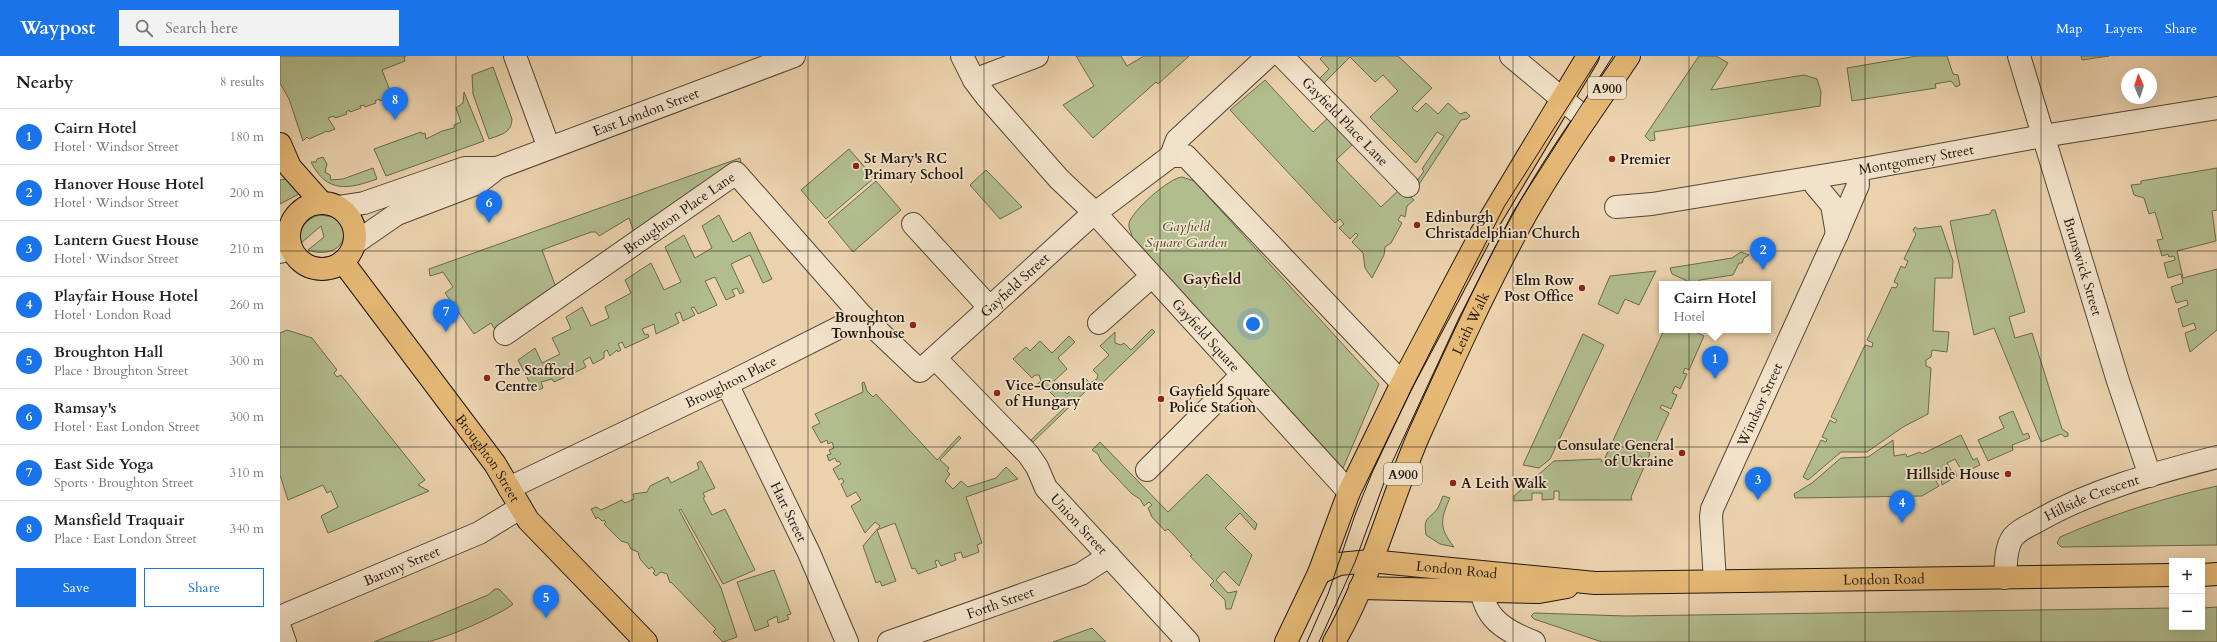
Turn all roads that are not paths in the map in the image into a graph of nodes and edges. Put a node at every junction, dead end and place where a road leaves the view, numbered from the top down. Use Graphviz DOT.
graph roads {
  1 [pos="515,56"];
  2 [pos="794,56"];
  3 [pos="962,56"];
  4 [pos="1037,56"];
  5 [pos="1268,56"];
  6 [pos="1282,56"];
  7 [pos="1511,56"];
  8 [pos="1588,56"];
  9 [pos="1629,56"];
  10 [pos="2019,56"];
  11 [pos="974,80"];
  12 [pos="1561,98"];
  13 [pos="2217,108"];
  14 [pos="1586,119"];
  15 [pos="2043,136"];
  16 [pos="280,144"];
  17 [pos="549,148"];
  18 [pos="1171,156"];
  19 [pos="497,168"];
  20 [pos="1857,170"];
  21 [pos="1813,178"];
  22 [pos="1408,186"];
  23 [pos="330,205"];
  24 [pos="1616,207"];
  25 [pos="1095,213"];
  26 [pos="913,224"];
  27 [pos="1837,234"];
  28 [pos="285,242"];
  29 [pos="355,243"];
  30 [pos="343,262"];
  31 [pos="1152,276"];
  32 [pos="990,308"];
  33 [pos="862,316"];
  34 [pos="1099,323"];
  35 [pos="505,334"];
  36 [pos="935,358"];
  37 [pos="1242,375"];
  38 [pos="1402,383"];
  39 [pos="727,384"];
  40 [pos="2217,457"];
  41 [pos="1147,470"];
  42 [pos="2150,476"];
  43 [pos="509,488"];
  44 [pos="1349,492"];
  45 [pos="520,508"];
  46 [pos="1109,556"];
  47 [pos="1370,561"];
  48 [pos="1319,573"];
  49 [pos="2217,574"];
  50 [pos="2169,575"];
  51 [pos="2205,575"];
  52 [pos="2005,578"];
  53 [pos="1715,581"];
  54 [pos="1479,582"];
  55 [pos="1360,588"];
  56 [pos="280,617"];
  57 [pos="280,628"];
  58 [pos="1178,639"];
  59 [pos="285,642"];
  60 [pos="646,642"];
  61 [pos="847,642"];
  62 [pos="889,642"];
  63 [pos="1286,642"];
  64 [pos="1334,642"];
  65 [pos="1534,642"];
  1 -- 17 [label="street"];
  2 -- 17 [label="street, East London Street"];
  3 -- 11 [label="street, Gayfield Square"];
  4 -- 11 [label="street"];
  5 -- 18 [label="street"];
  6 -- 22 [label="street, Gayfield Place Lane"];
  7 -- 12 [label="street"];
  8 -- 12 [label="main road, A900"];
  9 -- 14 [label="main road, Leith Walk / A900"];
  10 -- 15 [label="street, Brunswick Street"];
  11 -- 25 [label="street, Gayfield Square"];
  12 -- 14 [label="street"];
  12 -- 38 [label="main road, A900"];
  13 -- 15 [label="street, Montgomery Street"];
  14 -- 47 [label="main road, Leith Walk / A900"];
  15 -- 20 [label="street, Montgomery Street"];
  15 -- 42 [label="street, Brunswick Street"];
  16 -- 23 [label="main road"];
  17 -- 19 [label="street, East London Street"];
  18 -- 25 [label="street"];
  18 -- 38 [label="street"];
  19 -- 23 [label="street, East London Street"];
  19 -- 29 [label="street, East London Street"];
  20 -- 21 [label="street, Montgomery Street"];
  20 -- 27 [label="street, Windsor Street"];
  21 -- 24 [label="street, Montgomery Street"];
  21 -- 27 [label="street"];
  23 -- 28 [label="main road"];
  23 -- 29 [label="main road"];
  25 -- 31 [label="street, Gayfield Square"];
  25 -- 32 [label="street, Gayfield Street"];
  26 -- 32 [label="street"];
  27 -- 53 [label="street, Windsor Street"];
  28 -- 30 [label="main road"];
  29 -- 30 [label="main road"];
  30 -- 43 [label="main road, Broughton Street"];
  31 -- 34 [label="street"];
  31 -- 37 [label="street, Gayfield Square"];
  32 -- 36 [label="street, Gayfield Street"];
  33 -- 35 [label="street, Broughton Place Lane"];
  33 -- 36 [label="street"];
  33 -- 39 [label="street, Broughton Place"];
  36 -- 46 [label="street, Union Street"];
  37 -- 41 [label="street"];
  37 -- 44 [label="street, Gayfield Square"];
  38 -- 44 [label="main road, A900"];
  39 -- 43 [label="street, Broughton Place"];
  39 -- 61 [label="street, Hart Street"];
  40 -- 42 [label="street, Hillside Crescent"];
  42 -- 52 [label="street, Hillside Crescent"];
  43 -- 45 [label="main road, Broughton Street"];
  44 -- 48 [label="main road, A900"];
  45 -- 56 [label="street, Barony Street"];
  45 -- 60 [label="main road, Broughton Street"];
  46 -- 58 [label="street, Union Street"];
  46 -- 62 [label="street, Forth Street"];
  47 -- 48 [label="main road, London Road"];
  47 -- 54 [label="main road, London Road"];
  47 -- 55 [label="main road, Leith Walk / A900"];
  48 -- 63 [label="main road, A900"];
  49 -- 51 [label="main road"];
  50 -- 52 [label="main road, London Road"];
  52 -- 53 [label="main road, London Road"];
  53 -- 54 [label="main road, London Road"];
  54 -- 55 [label="main road, London Road"];
  54 -- 65 [label="street"];
  55 -- 64 [label="main road, A900"];
  57 -- 59 [label="street"];
}
